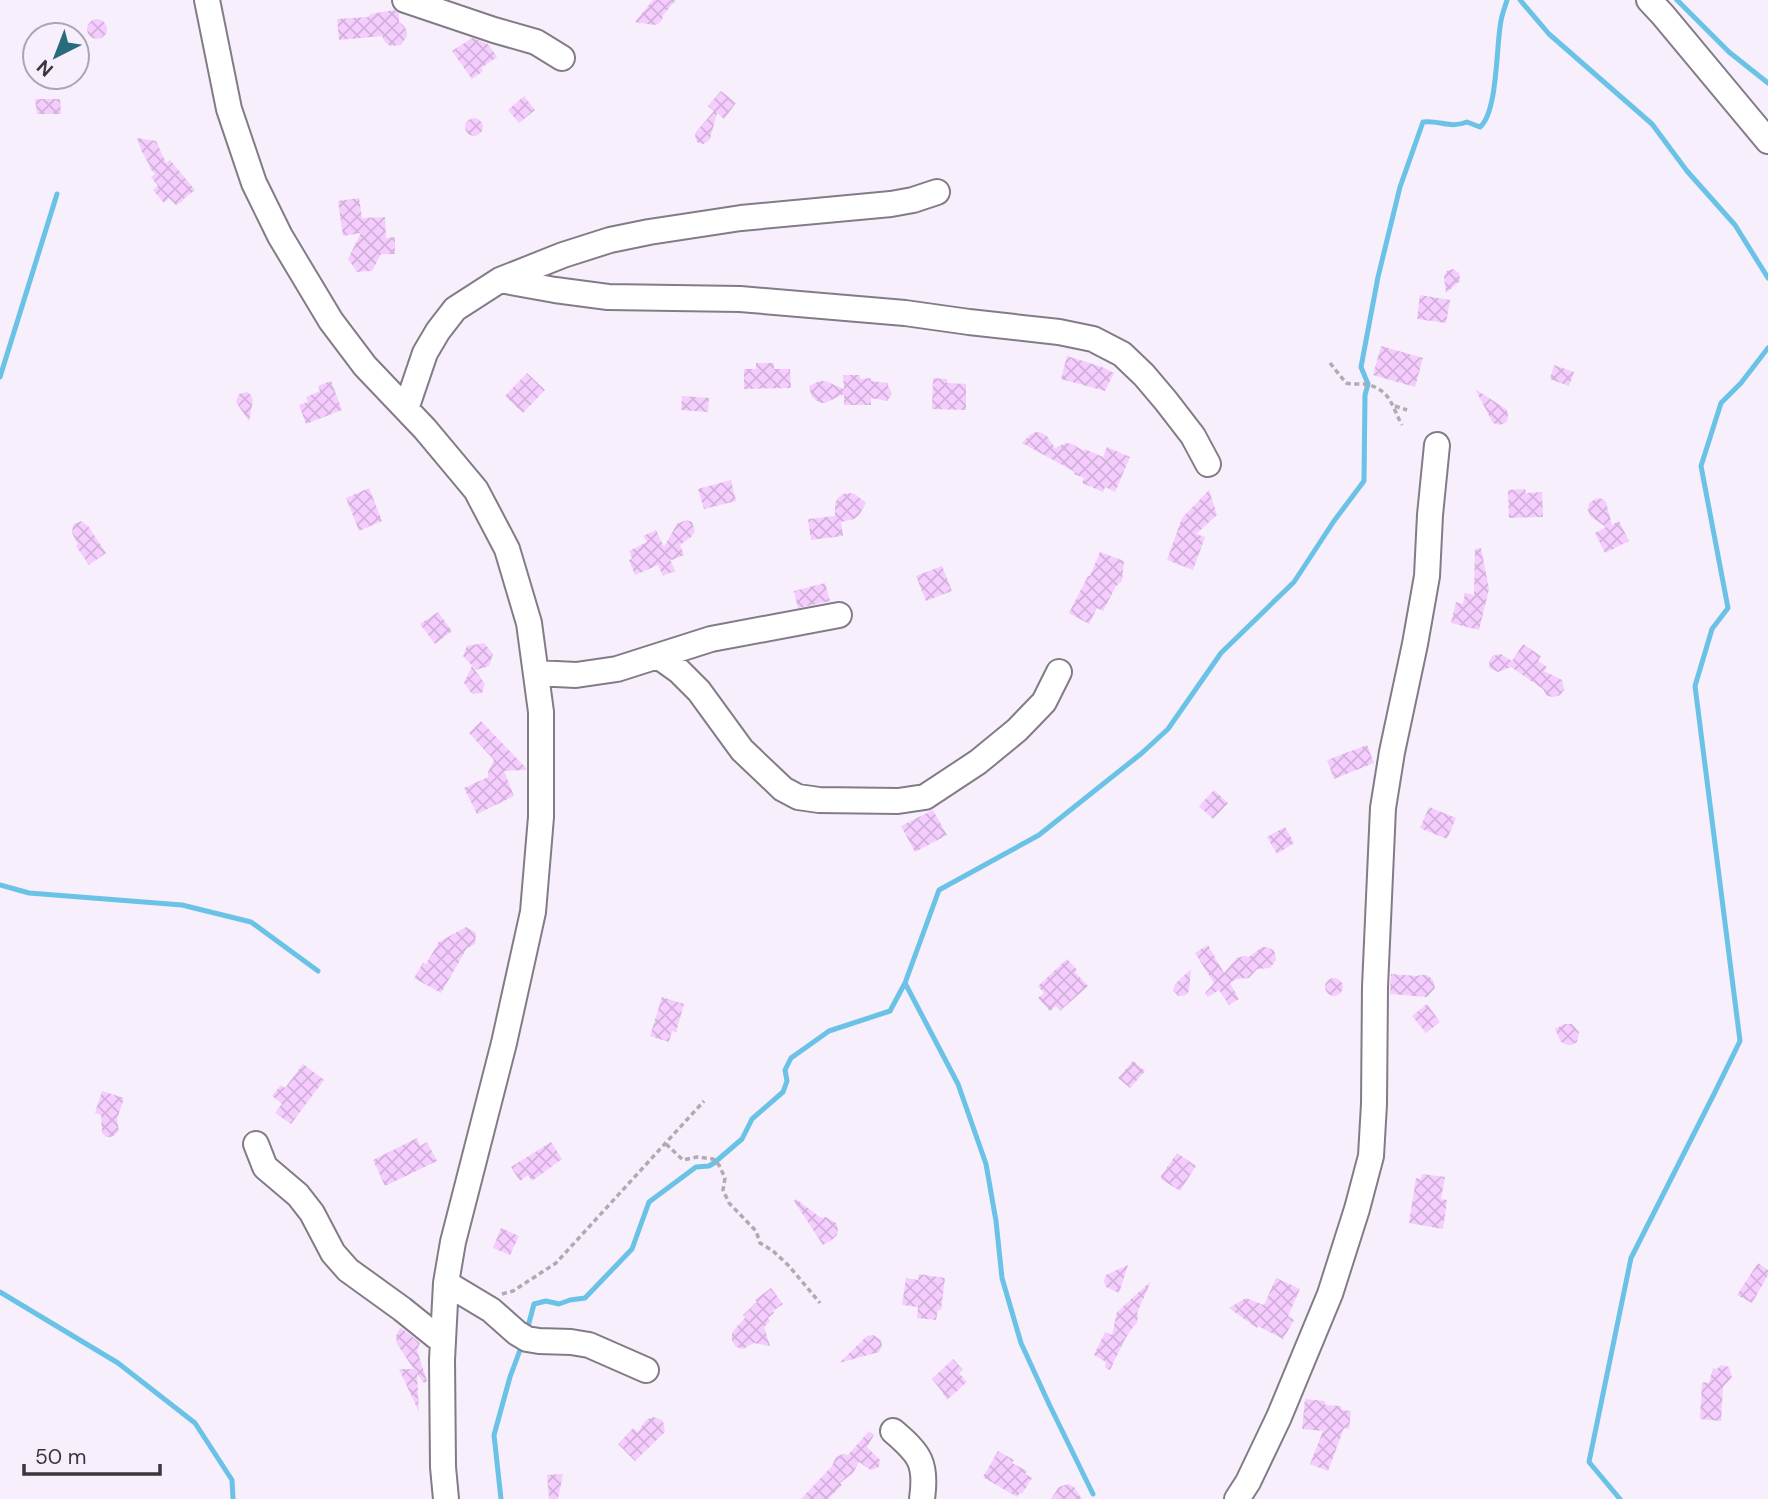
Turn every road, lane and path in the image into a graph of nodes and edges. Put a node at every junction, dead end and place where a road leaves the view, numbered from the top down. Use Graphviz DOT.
graph roads {
  1 [pos="207,0"];
  2 [pos="405,0"];
  3 [pos="1649,0"];
  4 [pos="562,58"];
  5 [pos="1768,141"];
  6 [pos="937,192"];
  7 [pos="500,280"];
  8 [pos="1330,363"];
  9 [pos="1393,405"];
  10 [pos="406,408"];
  11 [pos="1407,410"];
  12 [pos="1402,425"];
  13 [pos="1437,445"];
  14 [pos="1208,464"];
  15 [pos="839,615"];
  16 [pos="658,656"];
  17 [pos="1059,672"];
  18 [pos="536,673"];
  19 [pos="704,1101"];
  20 [pos="256,1144"];
  21 [pos="666,1144"];
  22 [pos="446,1283"];
  23 [pos="477,1301"];
  24 [pos="820,1303"];
  25 [pos="443,1342"];
  26 [pos="646,1370"];
  27 [pos="893,1431"];
  28 [pos="446,1499"];
  29 [pos="922,1499"];
  30 [pos="1237,1499"];
  1 -- 10 [label="street"];
  2 -- 4 [label="street"];
  3 -- 5 [label="street"];
  6 -- 7 [label="street"];
  7 -- 10 [label="street"];
  7 -- 14 [label="street"];
  8 -- 9 [label="path"];
  9 -- 11 [label="path"];
  9 -- 12 [label="path"];
  10 -- 18 [label="street"];
  13 -- 30 [label="street"];
  15 -- 16 [label="street"];
  16 -- 17 [label="street"];
  16 -- 18 [label="street"];
  18 -- 22 [label="street"];
  19 -- 21 [label="path"];
  20 -- 25 [label="street"];
  21 -- 23 [label="path"];
  21 -- 24 [label="path"];
  22 -- 23 [label="street"];
  22 -- 25 [label="street"];
  23 -- 26 [label="street"];
  25 -- 28 [label="street"];
  27 -- 29 [label="street"];
}
